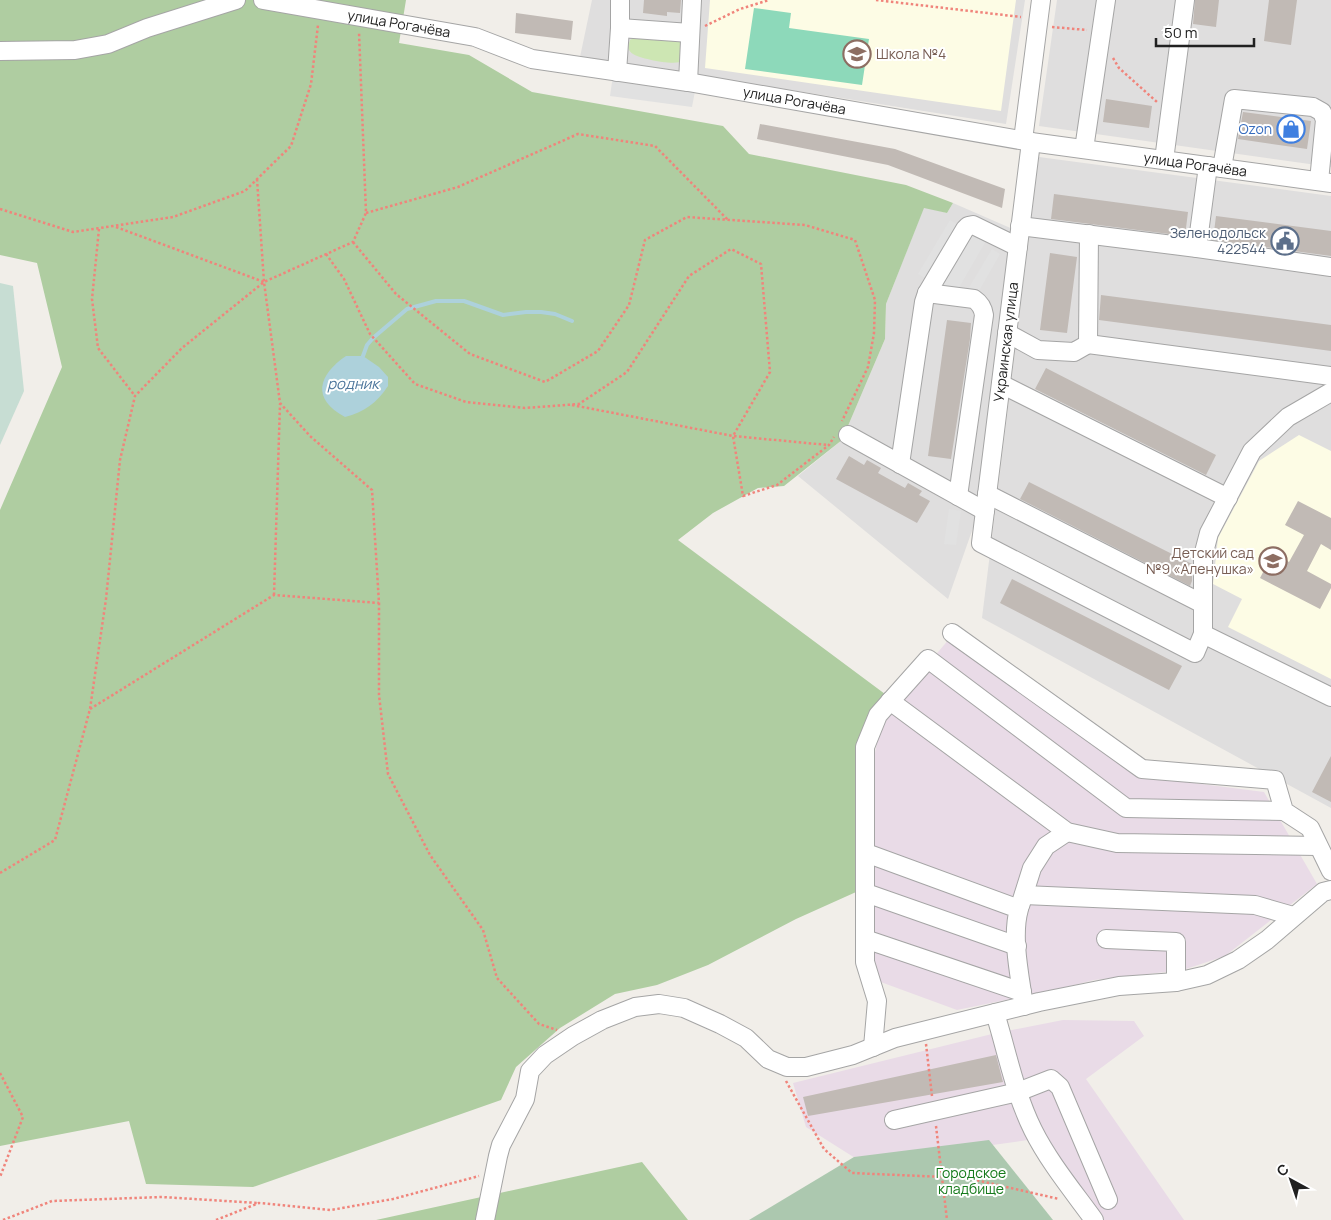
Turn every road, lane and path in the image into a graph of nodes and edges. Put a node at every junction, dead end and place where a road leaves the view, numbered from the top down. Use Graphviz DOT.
graph roads {
  1 [pos="236,0"];
  2 [pos="263,0"];
  3 [pos="620,0"];
  4 [pos="692,0"];
  5 [pos="768,0"];
  6 [pos="876,0"];
  7 [pos="1041,0"];
  8 [pos="1106,0"];
  9 [pos="1185,0"];
  10 [pos="320,10"];
  11 [pos="358,17"];
  12 [pos="1020,17"];
  13 [pos="620,28"];
  14 [pos="690,33"];
  15 [pos="0,51"];
  16 [pos="617,72"];
  17 [pos="688,82"];
  18 [pos="1027,141"];
  19 [pos="1084,149"];
  20 [pos="1164,160"];
  21 [pos="1215,167"];
  22 [pos="257,179"];
  23 [pos="1325,182"];
  24 [pos="0,209"];
  25 [pos="366,213"];
  26 [pos="728,220"];
  27 [pos="114,226"];
  28 [pos="1020,226"];
  29 [pos="99,228"];
  30 [pos="1088,234"];
  31 [pos="353,242"];
  32 [pos="1018,246"];
  33 [pos="1197,248"];
  34 [pos="326,254"];
  35 [pos="1331,267"];
  36 [pos="264,282"];
  37 [pos="927,293"];
  38 [pos="1007,333"];
  39 [pos="1088,344"];
  40 [pos="1331,376"];
  41 [pos="1001,384"];
  42 [pos="1331,392"];
  43 [pos="135,396"];
  44 [pos="280,403"];
  45 [pos="568,405"];
  46 [pos="842,429"];
  47 [pos="733,436"];
  48 [pos="829,445"];
  49 [pos="900,464"];
  50 [pos="958,496"];
  51 [pos="1228,498"];
  52 [pos="986,502"];
  53 [pos="274,594"];
  54 [pos="379,603"];
  55 [pos="1203,604"];
  56 [pos="952,633"];
  57 [pos="1203,634"];
  58 [pos="1331,698"];
  59 [pos="890,701"];
  60 [pos="90,710"];
  61 [pos="1284,811"];
  62 [pos="1068,832"];
  63 [pos="1318,846"];
  64 [pos="866,854"];
  65 [pos="1331,871"];
  66 [pos="0,873"];
  67 [pos="1331,890"];
  68 [pos="866,893"];
  69 [pos="1022,902"];
  70 [pos="1293,916"];
  71 [pos="865,939"];
  72 [pos="1106,939"];
  73 [pos="1017,946"];
  74 [pos="1176,982"];
  75 [pos="1023,999"];
  76 [pos="995,1013"];
  77 [pos="573,1036"];
  78 [pos="873,1047"];
  79 [pos="775,1062"];
  80 [pos="0,1073"];
  81 [pos="1018,1092"];
  82 [pos="894,1120"];
  83 [pos="495,1172"];
  84 [pos="0,1177"];
  85 [pos="1108,1200"];
  86 [pos="259,1203"];
  87 [pos="1083,1205"];
  88 [pos="3,1220"];
  89 [pos="216,1220"];
  90 [pos="485,1220"];
  91 [pos="1094,1220"];
  1 -- 15 [label="street"];
  2 -- 10 [label="street, улица Рогачёва"];
  3 -- 13 [label="street"];
  4 -- 14 [label="street"];
  5 -- 14 [label="path"];
  6 -- 12 [label="path"];
  7 -- 18 [label="street, Украинская улица"];
  8 -- 19 [label="street"];
  9 -- 20 [label="street"];
  10 -- 11 [label="street, улица Рогачёва"];
  10 -- 22 [label="path"];
  11 -- 16 [label="street, улица Рогачёва"];
  11 -- 25 [label="path"];
  13 -- 14 [label="street"];
  13 -- 16 [label="street"];
  14 -- 17 [label="street"];
  16 -- 17 [label="street, улица Рогачёва"];
  17 -- 18 [label="street, улица Рогачёва"];
  18 -- 19 [label="street, улица Рогачёва"];
  18 -- 28 [label="street, Украинская улица"];
  19 -- 20 [label="street, улица Рогачёва"];
  20 -- 21 [label="street, улица Рогачёва"];
  21 -- 23 [label="street, улица Рогачёва"];
  21 -- 23 [label="street"];
  21 -- 33 [label="street"];
  22 -- 27 [label="path"];
  22 -- 36 [label="path"];
  24 -- 29 [label="path"];
  25 -- 26 [label="path"];
  25 -- 31 [label="path"];
  26 -- 31 [label="path"];
  26 -- 46 [label="path"];
  27 -- 29 [label="path"];
  27 -- 36 [label="path"];
  28 -- 30 [label="street"];
  28 -- 32 [label="street, Украинская улица"];
  29 -- 43 [label="path"];
  30 -- 33 [label="street"];
  30 -- 39 [label="street"];
  31 -- 34 [label="path"];
  32 -- 37 [label="street"];
  32 -- 38 [label="street, Украинская улица"];
  33 -- 35 [label="street"];
  34 -- 36 [label="path"];
  34 -- 45 [label="path"];
  36 -- 43 [label="path"];
  36 -- 44 [label="path"];
  37 -- 49 [label="street"];
  37 -- 50 [label="street"];
  38 -- 39 [label="street"];
  38 -- 41 [label="street, Украинская улица"];
  39 -- 40 [label="street"];
  41 -- 51 [label="street"];
  41 -- 52 [label="street, Украинская улица"];
  42 -- 51 [label="street"];
  43 -- 60 [label="path"];
  44 -- 53 [label="path"];
  44 -- 54 [label="path"];
  45 -- 47 [label="path"];
  45 -- 47 [label="path"];
  46 -- 48 [label="path"];
  46 -- 48 [label="path"];
  46 -- 49 [label="street"];
  47 -- 48 [label="path"];
  47 -- 48 [label="path"];
  49 -- 50 [label="street"];
  50 -- 52 [label="street"];
  51 -- 55 [label="street"];
  52 -- 55 [label="street"];
  52 -- 57 [label="street, Украинская улица"];
  53 -- 54 [label="path"];
  53 -- 60 [label="path"];
  54 -- 77 [label="path"];
  55 -- 57 [label="street"];
  56 -- 61 [label="street"];
  57 -- 58 [label="street"];
  59 -- 61 [label="street"];
  59 -- 62 [label="street"];
  59 -- 64 [label="street"];
  60 -- 66 [label="path"];
  61 -- 63 [label="street"];
  62 -- 63 [label="street"];
  62 -- 69 [label="street"];
  63 -- 65 [label="street"];
  64 -- 68 [label="street"];
  64 -- 69 [label="street"];
  67 -- 70 [label="street"];
  68 -- 71 [label="street"];
  68 -- 73 [label="street"];
  69 -- 70 [label="street"];
  69 -- 73 [label="street"];
  70 -- 74 [label="street"];
  71 -- 75 [label="street"];
  71 -- 78 [label="street"];
  72 -- 74 [label="street"];
  73 -- 75 [label="street"];
  74 -- 75 [label="street"];
  75 -- 76 [label="street"];
  76 -- 78 [label="street"];
  76 -- 81 [label="street"];
  77 -- 79 [label="street"];
  77 -- 83 [label="street"];
  78 -- 79 [label="street"];
  79 -- 87 [label="path"];
  80 -- 84 [label="path"];
  81 -- 82 [label="street"];
  81 -- 85 [label="street"];
  81 -- 87 [label="street"];
  83 -- 86 [label="path"];
  83 -- 90 [label="street"];
  86 -- 88 [label="path"];
  86 -- 89 [label="path"];
  87 -- 91 [label="street"];
}
